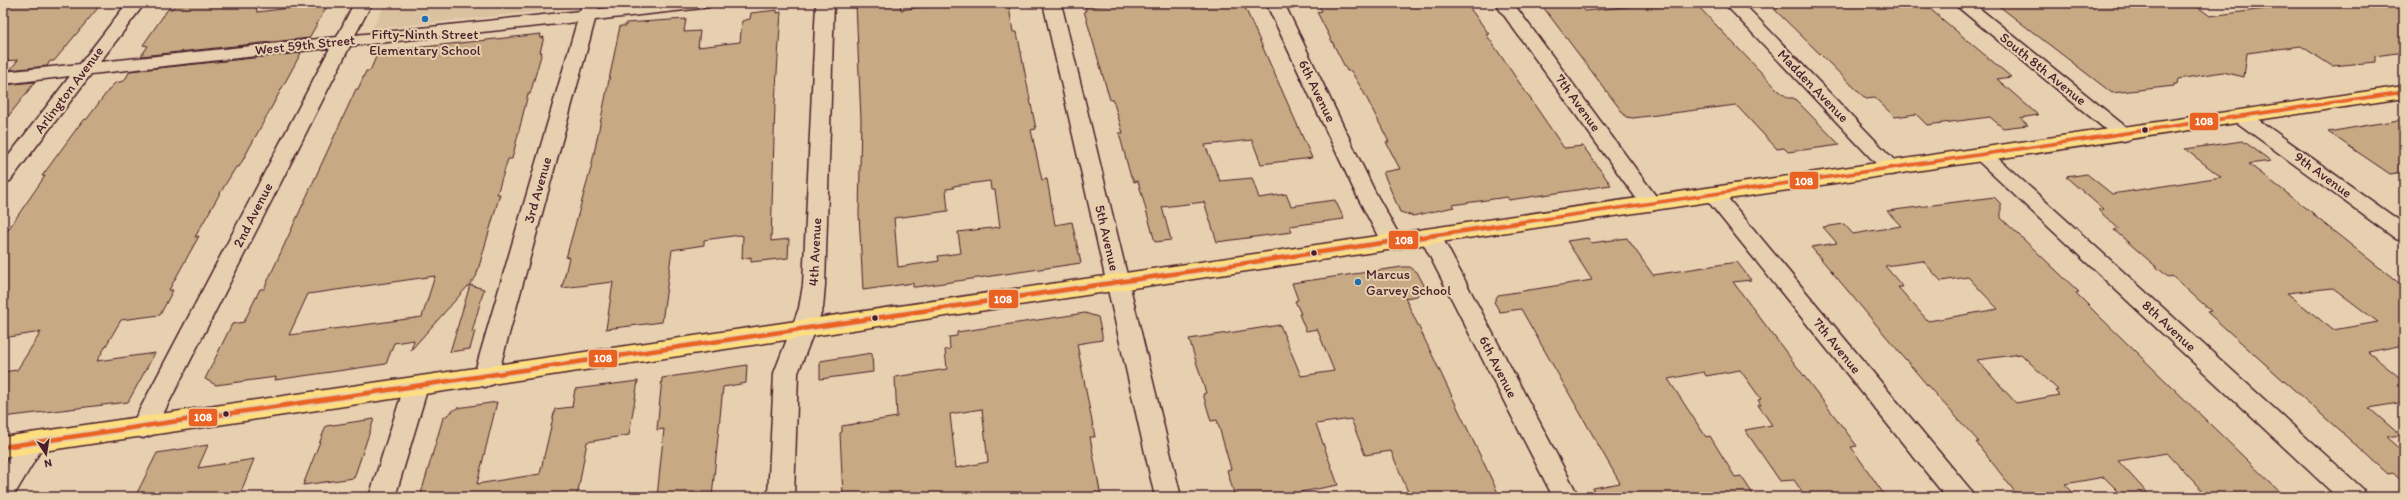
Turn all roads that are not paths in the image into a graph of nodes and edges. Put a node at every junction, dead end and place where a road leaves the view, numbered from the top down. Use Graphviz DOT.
graph roads {
  1 [pos="136,3"];
  2 [pos="363,3"];
  3 [pos="703,3"];
  4 [pos="825,3"];
  5 [pos="1052,3"];
  6 [pos="1275,3"];
  7 [pos="1504,3"];
  8 [pos="1733,3"];
  9 [pos="1962,3"];
  10 [pos="589,9"];
  11 [pos="343,42"];
  12 [pos="84,69"];
  13 [pos="3,78"];
  14 [pos="2404,92"];
  15 [pos="2242,117"];
  16 [pos="2124,134"];
  17 [pos="1983,155"];
  18 [pos="1892,169"];
  19 [pos="3,177"];
  20 [pos="1714,195"];
  21 [pos="1651,204"];
  22 [pos="2404,234"];
  23 [pos="1431,237"];
  24 [pos="1392,242"];
  25 [pos="1117,283"];
  26 [pos="802,330"];
  27 [pos="485,378"];
  28 [pos="416,387"];
  29 [pos="143,428"];
  30 [pos="32,443"];
  31 [pos="3,447"];
  32 [pos="3,491"];
  33 [pos="382,497"];
  34 [pos="780,497"];
  35 [pos="1168,497"];
  36 [pos="1566,497"];
  37 [pos="1961,497"];
  38 [pos="2354,497"];
  1 -- 12 [label="street, Arlington Avenue"];
  2 -- 11 [label="street, 2nd Avenue"];
  3 -- 10 [label="street, West 59th Street"];
  4 -- 26 [label="street, 4th Avenue"];
  5 -- 25 [label="street, 5th Avenue"];
  6 -- 24 [label="street, 6th Avenue"];
  7 -- 21 [label="street, 7th Avenue"];
  8 -- 18 [label="street, Madden Avenue"];
  9 -- 16 [label="street, South 8th Avenue"];
  10 -- 11 [label="street, West 59th Street"];
  10 -- 27 [label="street, 3rd Avenue"];
  11 -- 12 [label="street, West 59th Street"];
  11 -- 29 [label="street, 2nd Avenue"];
  12 -- 13 [label="street, West 59th Street"];
  12 -- 19 [label="street, Arlington Avenue"];
  14 -- 15 [label="main road"];
  15 -- 16 [label="main road"];
  15 -- 22 [label="street, 9th Avenue"];
  16 -- 17 [label="main road"];
  17 -- 18 [label="main road"];
  17 -- 38 [label="street, 8th Avenue"];
  18 -- 20 [label="main road"];
  20 -- 21 [label="main road"];
  20 -- 37 [label="street, 7th Avenue"];
  21 -- 23 [label="main road"];
  23 -- 24 [label="main road"];
  23 -- 36 [label="street, 6th Avenue"];
  24 -- 25 [label="main road"];
  25 -- 26 [label="main road"];
  25 -- 35 [label="street, 5th Avenue"];
  26 -- 27 [label="main road"];
  26 -- 34 [label="street, 4th Avenue"];
  27 -- 28 [label="main road"];
  28 -- 29 [label="main road"];
  28 -- 33 [label="street"];
  29 -- 30 [label="main road"];
  30 -- 31 [label="main road"];
  30 -- 32 [label="street"];
}
